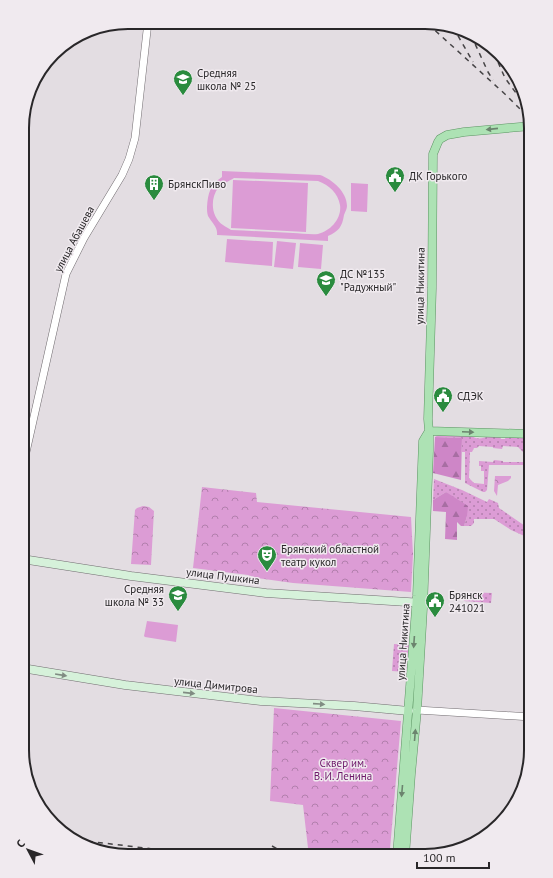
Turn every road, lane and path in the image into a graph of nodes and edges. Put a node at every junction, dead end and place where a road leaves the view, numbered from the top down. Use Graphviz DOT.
graph roads {
  1 [pos="147,29"];
  2 [pos="524,127"];
  3 [pos="429,431"];
  4 [pos="524,434"];
  5 [pos="29,439"];
  6 [pos="29,560"];
  7 [pos="420,603"];
  8 [pos="29,669"];
  9 [pos="413,710"];
  10 [pos="524,717"];
  11 [pos="397,849"];
  12 [pos="406,849"];
  1 -- 5 [label="street, улица Абашева"];
  2 -- 3 [label="main road, улица Никитина, one-way"];
  3 -- 4 [label="main road, one-way"];
  3 -- 7 [label="main road, улица Никитина"];
  6 -- 7 [label="main road, улица Пушкина"];
  7 -- 9 [label="main road, улица Никитина"];
  8 -- 9 [label="main road, улица Димитрова, one-way"];
  9 -- 10 [label="street, улица Димитрова"];
  9 -- 11 [label="main road, улица Никитина, one-way"];
  12 -- 9 [label="main road, улица Никитина, one-way"];
}
